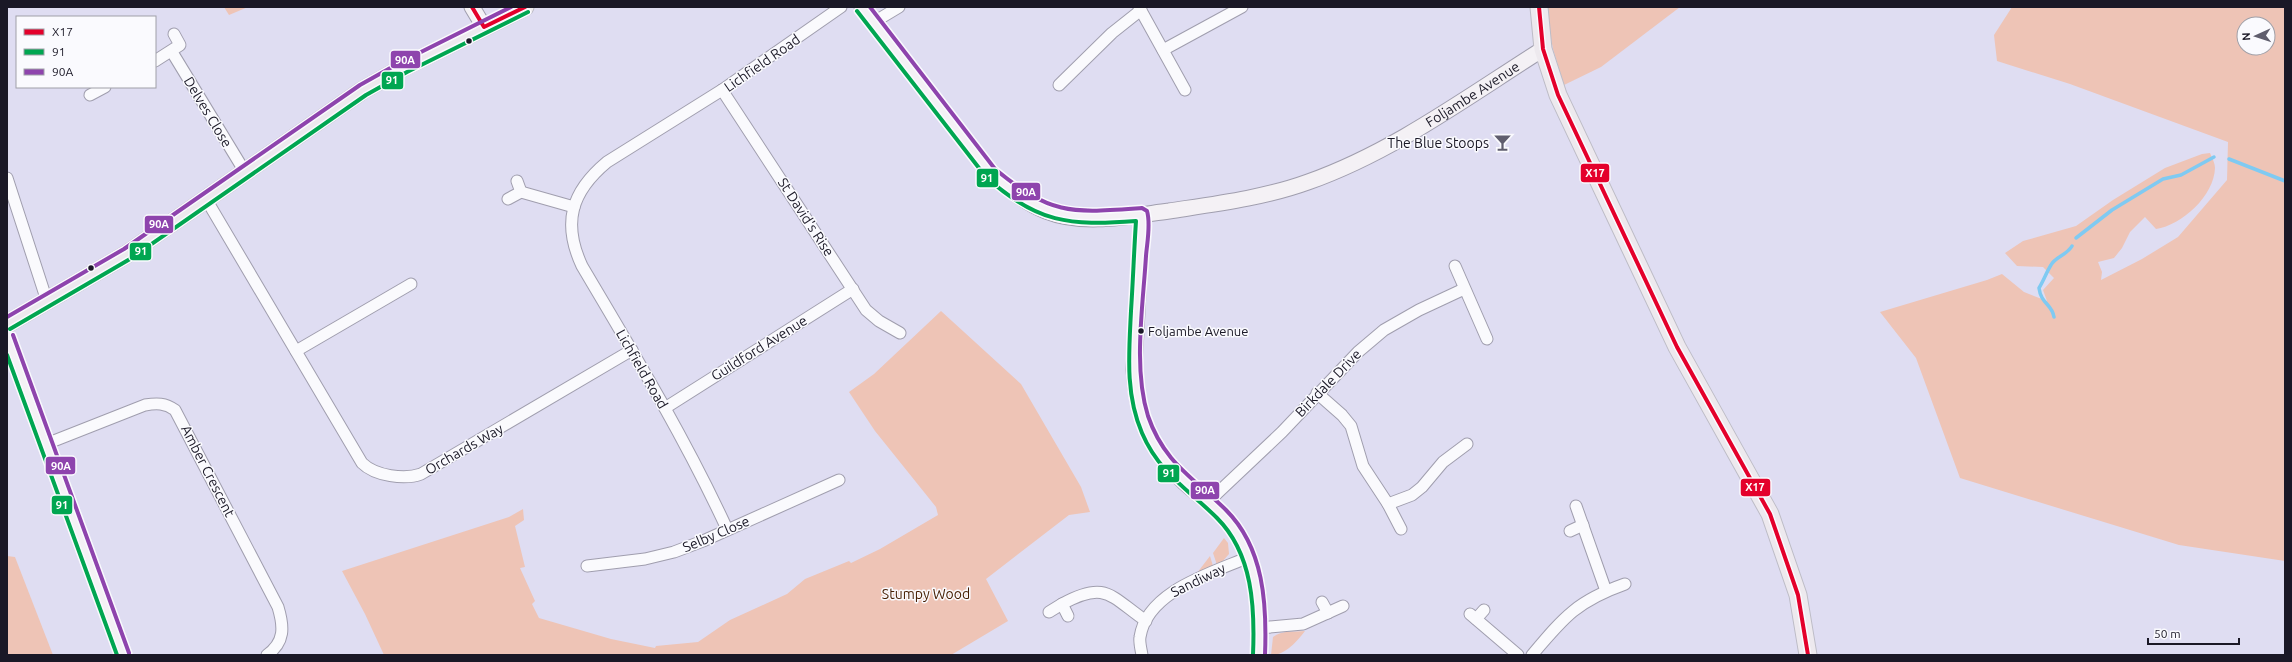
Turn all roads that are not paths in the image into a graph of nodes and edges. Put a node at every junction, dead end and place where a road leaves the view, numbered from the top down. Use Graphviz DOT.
graph roads {
  1 [pos="472,7"];
  2 [pos="524,7"];
  3 [pos="841,7"];
  4 [pos="862,7"];
  5 [pos="899,7"];
  6 [pos="1242,7"];
  7 [pos="1539,7"];
  8 [pos="1140,9"];
  9 [pos="874,22"];
  10 [pos="484,27"];
  11 [pos="174,34"];
  12 [pos="1543,49"];
  13 [pos="1163,50"];
  14 [pos="172,52"];
  15 [pos="156,60"];
  16 [pos="1059,84"];
  17 [pos="103,88"];
  18 [pos="722,90"];
  19 [pos="1185,90"];
  20 [pos="90,95"];
  21 [pos="245,172"];
  22 [pos="7,178"];
  23 [pos="517,181"];
  24 [pos="521,192"];
  25 [pos="206,199"];
  26 [pos="508,199"];
  27 [pos="574,207"];
  28 [pos="1142,214"];
  29 [pos="1455,266"];
  30 [pos="411,284"];
  31 [pos="853,289"];
  32 [pos="1464,289"];
  33 [pos="47,301"];
  34 [pos="7,324"];
  35 [pos="900,333"];
  36 [pos="7,337"];
  37 [pos="1487,340"];
  38 [pos="632,350"];
  39 [pos="296,351"];
  40 [pos="1317,393"];
  41 [pos="664,408"];
  42 [pos="46,444"];
  43 [pos="1467,444"];
  44 [pos="839,480"];
  45 [pos="1209,501"];
  46 [pos="1388,504"];
  47 [pos="1576,506"];
  48 [pos="1583,525"];
  49 [pos="728,529"];
  50 [pos="1401,529"];
  51 [pos="1570,531"];
  52 [pos="1249,557"];
  53 [pos="587,566"];
  54 [pos="1625,584"];
  55 [pos="1606,591"];
  56 [pos="1322,602"];
  57 [pos="1062,604"];
  58 [pos="1343,606"];
  59 [pos="1484,610"];
  60 [pos="1049,612"];
  61 [pos="1328,614"];
  62 [pos="1068,616"];
  63 [pos="1146,621"];
  64 [pos="1260,628"];
  65 [pos="124,655"];
  66 [pos="267,655"];
  67 [pos="1142,655"];
  68 [pos="1259,655"];
  69 [pos="1518,655"];
  70 [pos="1532,655"];
  71 [pos="1808,655"];
  1 -- 10 [label="street"];
  2 -- 10 [label="main road"];
  3 -- 18 [label="street, Lichfield Road"];
  4 -- 9 [label="street, Foljambe Avenue"];
  5 -- 9 [label="street"];
  6 -- 13 [label="street"];
  7 -- 12 [label="main road"];
  8 -- 13 [label="street"];
  8 -- 16 [label="street"];
  9 -- 28 [label="street, Foljambe Avenue"];
  10 -- 21 [label="main road"];
  11 -- 14 [label="street"];
  12 -- 28 [label="street, Foljambe Avenue"];
  12 -- 71 [label="main road"];
  13 -- 19 [label="street"];
  14 -- 15 [label="street"];
  14 -- 21 [label="street, Delves Close"];
  17 -- 20 [label="street"];
  18 -- 27 [label="street, Lichfield Road"];
  18 -- 31 [label="street, St David's Rise"];
  21 -- 25 [label="main road"];
  22 -- 33 [label="street"];
  23 -- 24 [label="street"];
  24 -- 26 [label="street"];
  24 -- 27 [label="street"];
  25 -- 33 [label="main road"];
  25 -- 39 [label="street, Orchards Way"];
  27 -- 38 [label="street, Lichfield Road"];
  28 -- 45 [label="street"];
  29 -- 32 [label="street"];
  30 -- 39 [label="street"];
  31 -- 35 [label="street, St David's Rise"];
  31 -- 41 [label="street, Guildford Avenue"];
  32 -- 37 [label="street"];
  32 -- 40 [label="street, Birkdale Drive"];
  33 -- 34 [label="main road"];
  36 -- 42 [label="street"];
  38 -- 39 [label="street, Orchards Way"];
  38 -- 41 [label="street, Lichfield Road"];
  40 -- 45 [label="street, Birkdale Drive"];
  40 -- 46 [label="street"];
  41 -- 49 [label="street, Lichfield Road"];
  42 -- 65 [label="street"];
  42 -- 66 [label="street, Amber Crescent"];
  43 -- 46 [label="street"];
  44 -- 49 [label="street, Selby Close"];
  45 -- 52 [label="street"];
  46 -- 50 [label="street"];
  47 -- 48 [label="street"];
  48 -- 51 [label="street"];
  48 -- 55 [label="street"];
  49 -- 53 [label="street, Selby Close"];
  52 -- 63 [label="street, Sandiway"];
  52 -- 64 [label="street"];
  54 -- 55 [label="street"];
  55 -- 70 [label="street"];
  56 -- 61 [label="street"];
  57 -- 60 [label="street"];
  57 -- 62 [label="street"];
  57 -- 63 [label="street"];
  58 -- 61 [label="street"];
  59 -- 69 [label="street"];
  61 -- 64 [label="street"];
  63 -- 67 [label="street, Sandiway"];
  64 -- 68 [label="street"];
}
